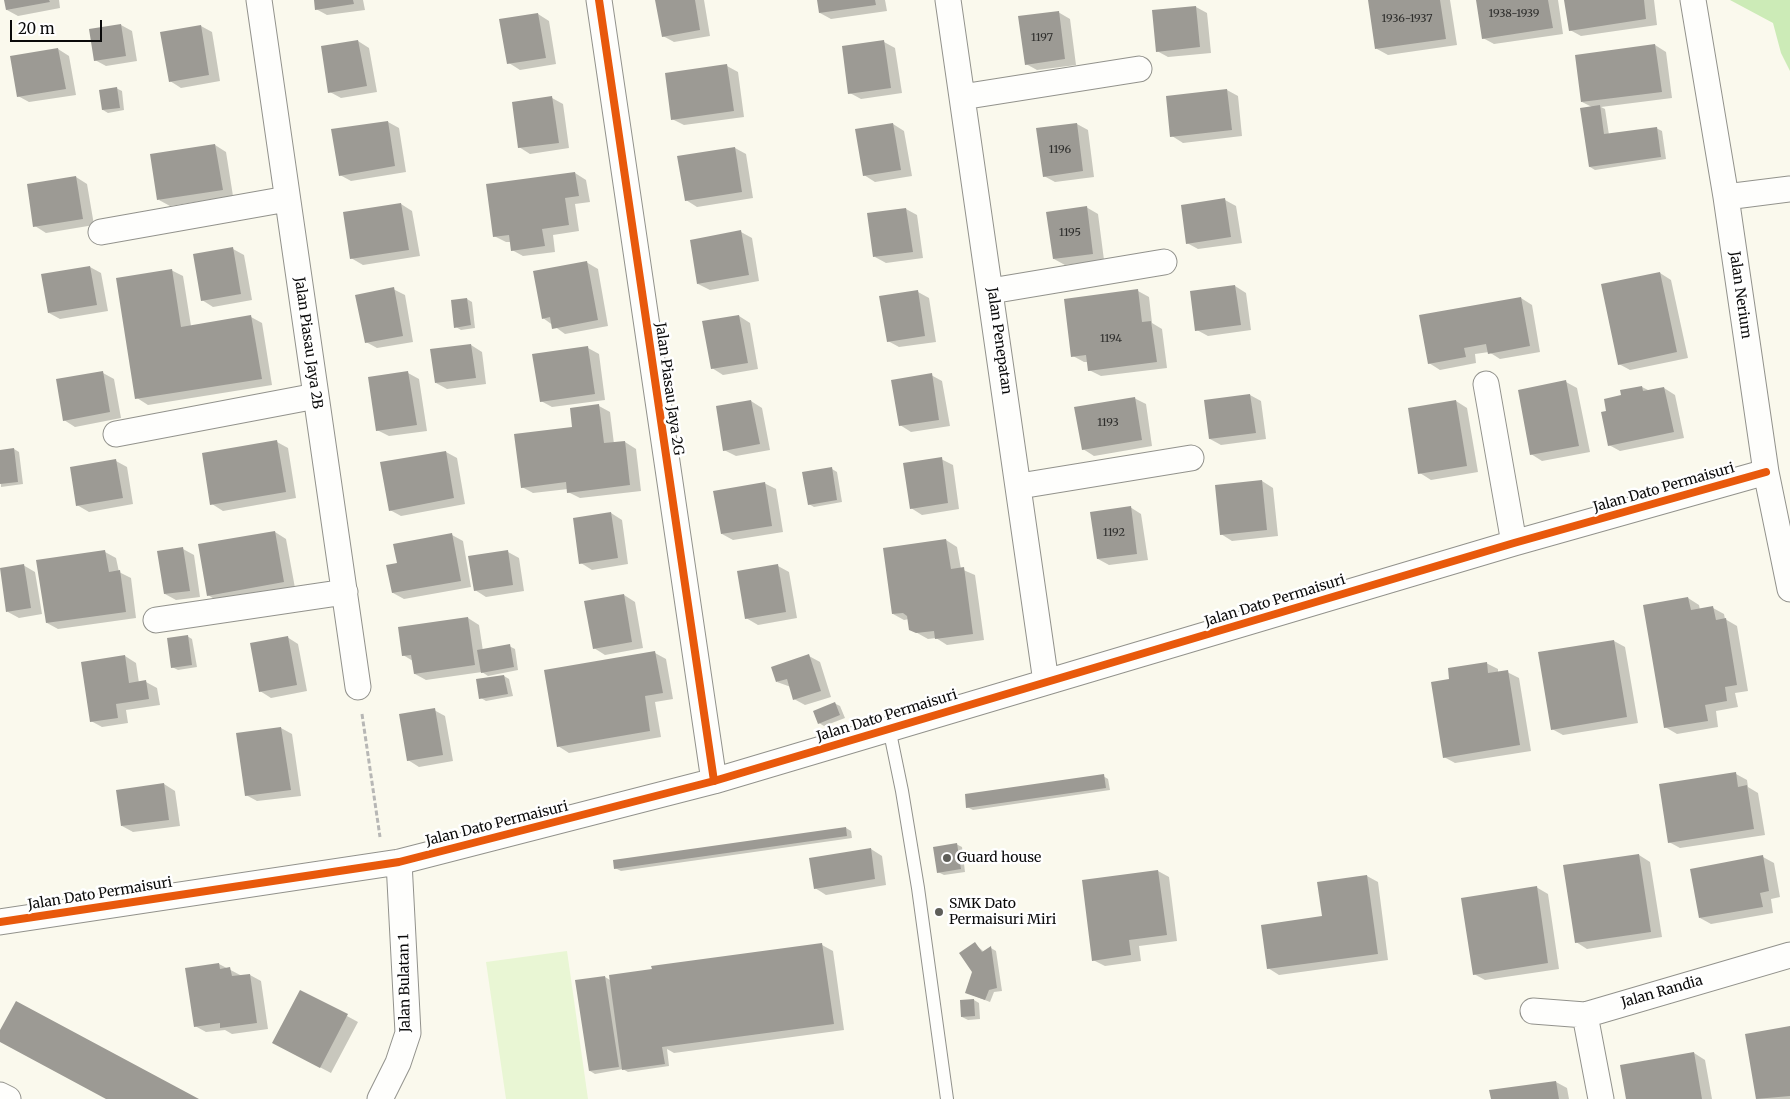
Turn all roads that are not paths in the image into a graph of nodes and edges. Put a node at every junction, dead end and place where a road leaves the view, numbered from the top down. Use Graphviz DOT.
graph roads {
  1 [pos="259,0"];
  2 [pos="599,0"];
  3 [pos="948,0"];
  4 [pos="1693,0"];
  5 [pos="1139,69"];
  6 [pos="962,97"];
  7 [pos="1790,190"];
  8 [pos="1726,197"];
  9 [pos="286,200"];
  10 [pos="101,232"];
  11 [pos="1164,262"];
  12 [pos="991,291"];
  13 [pos="1486,384"];
  14 [pos="316,396"];
  15 [pos="116,434"];
  16 [pos="1191,458"];
  17 [pos="1766,472"];
  18 [pos="1020,486"];
  19 [pos="1514,543"];
  20 [pos="1790,589"];
  21 [pos="345,592"];
  22 [pos="156,620"];
  23 [pos="1046,682"];
  24 [pos="358,686"];
  25 [pos="889,728"];
  26 [pos="714,781"];
  27 [pos="392,863"];
  28 [pos="0,922"];
  29 [pos="1790,955"];
  30 [pos="1533,1011"];
  31 [pos="1585,1015"];
  32 [pos="0,1095"];
  33 [pos="8,1099"];
  34 [pos="380,1099"];
  35 [pos="947,1099"];
  36 [pos="1601,1099"];
  1 -- 9 [label="street, Jalan Piasau Jaya 2B"];
  2 -- 26 [label="street, Jalan Piasau Jaya 2G"];
  3 -- 6 [label="street, Jalan Penepatan"];
  4 -- 8 [label="street, Jalan Nerium"];
  5 -- 6 [label="street"];
  6 -- 12 [label="street, Jalan Penepatan"];
  7 -- 8 [label="street"];
  8 -- 17 [label="street, Jalan Nerium"];
  9 -- 10 [label="street"];
  9 -- 14 [label="street, Jalan Piasau Jaya 2B"];
  11 -- 12 [label="street"];
  12 -- 18 [label="street, Jalan Penepatan"];
  13 -- 19 [label="street"];
  14 -- 15 [label="street"];
  14 -- 21 [label="street, Jalan Piasau Jaya 2B"];
  16 -- 18 [label="street"];
  17 -- 19 [label="street, Jalan Dato Permaisuri"];
  17 -- 20 [label="street, Jalan Nerium"];
  18 -- 23 [label="street, Jalan Penepatan"];
  19 -- 23 [label="street, Jalan Dato Permaisuri"];
  21 -- 22 [label="street"];
  21 -- 24 [label="street, Jalan Piasau Jaya 2B"];
  23 -- 25 [label="street, Jalan Dato Permaisuri"];
  25 -- 26 [label="street, Jalan Dato Permaisuri"];
  25 -- 35 [label="lane"];
  26 -- 27 [label="street, Jalan Dato Permaisuri"];
  27 -- 28 [label="street, Jalan Dato Permaisuri"];
  27 -- 34 [label="street, Jalan Bulatan 1"];
  29 -- 31 [label="street, Jalan Randia"];
  30 -- 31 [label="street, Jalan Randia"];
  31 -- 36 [label="street"];
  32 -- 33 [label="street"];
}
